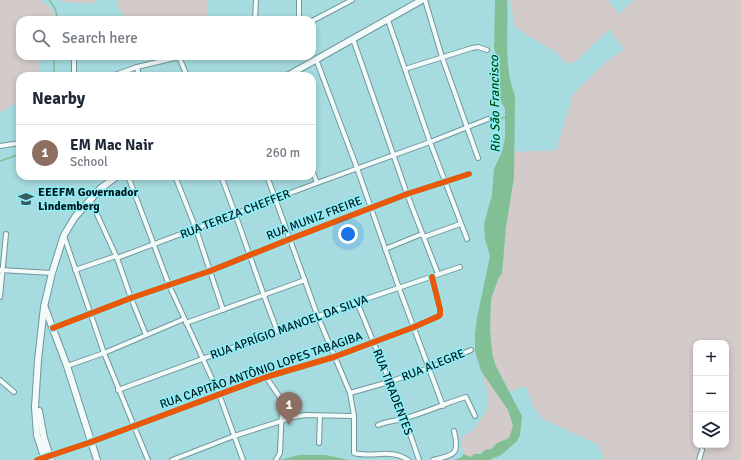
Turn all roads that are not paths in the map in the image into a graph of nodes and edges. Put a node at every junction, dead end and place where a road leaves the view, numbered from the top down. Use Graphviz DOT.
graph roads {
  1 [pos="256,0"];
  2 [pos="299,0"];
  3 [pos="342,0"];
  4 [pos="352,0"];
  5 [pos="422,0"];
  6 [pos="425,0"];
  7 [pos="342,6"];
  8 [pos="255,16"];
  9 [pos="299,16"];
  10 [pos="316,19"];
  11 [pos="388,20"];
  12 [pos="352,39"];
  13 [pos="486,50"];
  14 [pos="442,57"];
  15 [pos="316,59"];
  16 [pos="74,60"];
  17 [pos="165,60"];
  18 [pos="182,60"];
  19 [pos="314,60"];
  20 [pos="136,67"];
  21 [pos="405,69"];
  22 [pos="74,72"];
  23 [pos="123,72"];
  24 [pos="138,72"];
  25 [pos="186,72"];
  26 [pos="294,72"];
  27 [pos="488,119"];
  28 [pos="466,127"];
  29 [pos="430,142"];
  30 [pos="16,144"];
  31 [pos="0,146"];
  32 [pos="393,155"];
  33 [pos="478,158"];
  34 [pos="358,168"];
  35 [pos="469,174"];
  36 [pos="112,180"];
  37 [pos="129,180"];
  38 [pos="177,180"];
  39 [pos="223,180"];
  40 [pos="269,180"];
  41 [pos="316,180"];
  42 [pos="445,181"];
  43 [pos="317,183"];
  44 [pos="407,194"];
  45 [pos="90,198"];
  46 [pos="276,198"];
  47 [pos="370,208"];
  48 [pos="236,214"];
  49 [pos="460,224"];
  50 [pos="196,229"];
  51 [pos="6,234"];
  52 [pos="423,235"];
  53 [pos="64,236"];
  54 [pos="290,239"];
  55 [pos="467,239"];
  56 [pos="154,246"];
  57 [pos="385,249"];
  58 [pos="250,255"];
  59 [pos="117,257"];
  60 [pos="460,268"];
  61 [pos="1,270"];
  62 [pos="75,270"];
  63 [pos="210,271"];
  64 [pos="52,273"];
  65 [pos="438,274"];
  66 [pos="432,277"];
  67 [pos="305,280"];
  68 [pos="169,285"];
  69 [pos="399,288"];
  70 [pos="263,295"];
  71 [pos="0,297"];
  72 [pos="131,298"];
  73 [pos="357,302"];
  74 [pos="44,307"];
  75 [pos="223,310"];
  76 [pos="91,312"];
  77 [pos="318,317"];
  78 [pos="185,321"];
  79 [pos="414,327"];
  80 [pos="52,328"];
  81 [pos="277,330"];
  82 [pos="146,335"];
  83 [pos="374,341"];
  84 [pos="471,350"];
  85 [pos="104,353"];
  86 [pos="334,357"];
  87 [pos="202,358"];
  88 [pos="67,366"];
  89 [pos="429,368"];
  90 [pos="266,377"];
  91 [pos="0,380"];
  92 [pos="390,382"];
  93 [pos="118,390"];
  94 [pos="14,392"];
  95 [pos="350,393"];
  96 [pos="219,394"];
  97 [pos="443,406"];
  98 [pos="320,416"];
  99 [pos="354,416"];
  100 [pos="475,416"];
  101 [pos="405,419"];
  102 [pos="281,420"];
  103 [pos="378,425"];
  104 [pos="134,427"];
  105 [pos="454,431"];
  106 [pos="234,436"];
  107 [pos="91,442"];
  108 [pos="319,443"];
  109 [pos="702,450"];
  110 [pos="47,458"];
  111 [pos="37,460"];
  112 [pos="97,460"];
  113 [pos="148,460"];
  114 [pos="172,460"];
  115 [pos="244,460"];
  116 [pos="276,460"];
  117 [pos="408,460"];
  118 [pos="419,460"];
  119 [pos="433,460"];
  120 [pos="699,460"];
  1 -- 8 [label="street"];
  2 -- 9 [label="street"];
  3 -- 7 [label="street"];
  4 -- 7 [label="street"];
  5 -- 11 [label="main road"];
  6 -- 14 [label="street"];
  7 -- 10 [label="street"];
  11 -- 12 [label="main road"];
  11 -- 21 [label="street"];
  12 -- 15 [label="main road"];
  12 -- 32 [label="street"];
  13 -- 14 [label="street"];
  14 -- 21 [label="street"];
  14 -- 28 [label="street"];
  15 -- 34 [label="street"];
  16 -- 22 [label="street"];
  17 -- 20 [label="street"];
  18 -- 25 [label="street"];
  19 -- 26 [label="main road"];
  20 -- 23 [label="street"];
  20 -- 24 [label="street"];
  21 -- 29 [label="street"];
  27 -- 28 [label="street, RUA TEREZA CHEFFER"];
  28 -- 29 [label="street, RUA TEREZA CHEFFER"];
  28 -- 33 [label="street"];
  29 -- 32 [label="street, RUA TEREZA CHEFFER"];
  29 -- 42 [label="street"];
  30 -- 31 [label="street"];
  32 -- 34 [label="street, RUA TEREZA CHEFFER"];
  32 -- 44 [label="street"];
  34 -- 43 [label="street, RUA TEREZA CHEFFER"];
  34 -- 47 [label="street"];
  35 -- 42 [label="street, RUA MUNIZ FREIRE"];
  36 -- 45 [label="main road"];
  37 -- 56 [label="street"];
  38 -- 50 [label="street"];
  39 -- 48 [label="street"];
  40 -- 46 [label="street"];
  41 -- 43 [label="street"];
  42 -- 44 [label="street, RUA MUNIZ FREIRE"];
  42 -- 49 [label="street"];
  43 -- 46 [label="street, RUA TEREZA CHEFFER"];
  44 -- 47 [label="street, RUA MUNIZ FREIRE"];
  44 -- 52 [label="street"];
  45 -- 53 [label="main road"];
  45 -- 59 [label="street"];
  46 -- 48 [label="street, RUA TEREZA CHEFFER"];
  46 -- 54 [label="street"];
  47 -- 54 [label="street, RUA MUNIZ FREIRE"];
  47 -- 57 [label="street"];
  48 -- 50 [label="street, RUA TEREZA CHEFFER"];
  48 -- 58 [label="street"];
  49 -- 52 [label="street"];
  49 -- 55 [label="street"];
  50 -- 56 [label="street, RUA TEREZA CHEFFER"];
  50 -- 63 [label="street"];
  51 -- 61 [label="street"];
  52 -- 57 [label="street"];
  52 -- 65 [label="street"];
  53 -- 62 [label="street"];
  53 -- 64 [label="main road"];
  54 -- 58 [label="street, RUA MUNIZ FREIRE"];
  54 -- 67 [label="street"];
  56 -- 59 [label="street, RUA TEREZA CHEFFER"];
  56 -- 68 [label="street"];
  57 -- 69 [label="street"];
  58 -- 63 [label="street, RUA MUNIZ FREIRE"];
  58 -- 70 [label="street"];
  59 -- 62 [label="street, RUA TEREZA CHEFFER"];
  59 -- 72 [label="street"];
  60 -- 65 [label="street, RUA APRÍGIO MANOEL DA SILVA"];
  61 -- 64 [label="street"];
  61 -- 71 [label="street"];
  62 -- 76 [label="street"];
  63 -- 68 [label="street, RUA MUNIZ FREIRE"];
  63 -- 75 [label="street"];
  64 -- 74 [label="main road"];
  65 -- 66 [label="street, RUA APRÍGIO MANOEL DA SILVA"];
  66 -- 69 [label="street, RUA APRÍGIO MANOEL DA SILVA"];
  66 -- 79 [label="street, RUA CAPITÃO ANTÔNIO LOPES TABAGIBA"];
  67 -- 70 [label="street"];
  67 -- 77 [label="street"];
  68 -- 72 [label="street, RUA MUNIZ FREIRE"];
  68 -- 78 [label="street"];
  69 -- 73 [label="street, RUA APRÍGIO MANOEL DA SILVA"];
  69 -- 79 [label="street"];
  70 -- 75 [label="street"];
  70 -- 81 [label="street"];
  72 -- 76 [label="street, RUA MUNIZ FREIRE"];
  72 -- 82 [label="street"];
  73 -- 77 [label="street, RUA APRÍGIO MANOEL DA SILVA"];
  73 -- 83 [label="street, RUA TIRADENTES"];
  74 -- 80 [label="main road"];
  74 -- 110 [label="main road"];
  75 -- 78 [label="street"];
  76 -- 80 [label="street, RUA MUNIZ FREIRE"];
  76 -- 85 [label="street"];
  77 -- 81 [label="street, RUA APRÍGIO MANOEL DA SILVA"];
  77 -- 86 [label="street"];
  78 -- 82 [label="street"];
  78 -- 87 [label="street"];
  79 -- 83 [label="street, RUA CAPITÃO ANTÔNIO LOPES TABAGIBA"];
  79 -- 89 [label="street"];
  80 -- 88 [label="main road"];
  81 -- 87 [label="street, RUA APRÍGIO MANOEL DA SILVA"];
  82 -- 85 [label="street"];
  83 -- 86 [label="street, RUA CAPITÃO ANTÔNIO LOPES TABAGIBA"];
  83 -- 92 [label="street, RUA TIRADENTES"];
  84 -- 89 [label="street, RUA ALEGRE"];
  85 -- 88 [label="street"];
  85 -- 93 [label="street"];
  86 -- 90 [label="street, RUA CAPITÃO ANTÔNIO LOPES TABAGIBA"];
  86 -- 95 [label="street"];
  87 -- 93 [label="street, RUA APRÍGIO MANOEL DA SILVA"];
  87 -- 96 [label="street"];
  88 -- 107 [label="main road"];
  89 -- 92 [label="street, RUA ALEGRE"];
  89 -- 97 [label="street"];
  90 -- 96 [label="street, RUA CAPITÃO ANTÔNIO LOPES TABAGIBA"];
  90 -- 102 [label="street"];
  91 -- 94 [label="street"];
  92 -- 95 [label="street, RUA ALEGRE"];
  92 -- 101 [label="street, RUA TIRADENTES"];
  93 -- 104 [label="street"];
  95 -- 99 [label="street"];
  96 -- 104 [label="street, RUA CAPITÃO ANTÔNIO LOPES TABAGIBA"];
  96 -- 106 [label="street"];
  97 -- 100 [label="street"];
  97 -- 101 [label="street"];
  98 -- 99 [label="street"];
  98 -- 102 [label="street"];
  98 -- 108 [label="street"];
  99 -- 117 [label="street"];
  101 -- 103 [label="street"];
  101 -- 118 [label="street, RUA TIRADENTES"];
  102 -- 106 [label="street"];
  102 -- 116 [label="street"];
  104 -- 107 [label="street, RUA CAPITÃO ANTÔNIO LOPES TABAGIBA"];
  104 -- 113 [label="street"];
  105 -- 119 [label="street"];
  106 -- 114 [label="street"];
  106 -- 115 [label="street"];
  107 -- 110 [label="street, RUA CAPITÃO ANTÔNIO LOPES TABAGIBA"];
  107 -- 112 [label="main road"];
  109 -- 120 [label="street"];
  110 -- 111 [label="street, RUA CAPITÃO ANTÔNIO LOPES TABAGIBA"];
}
